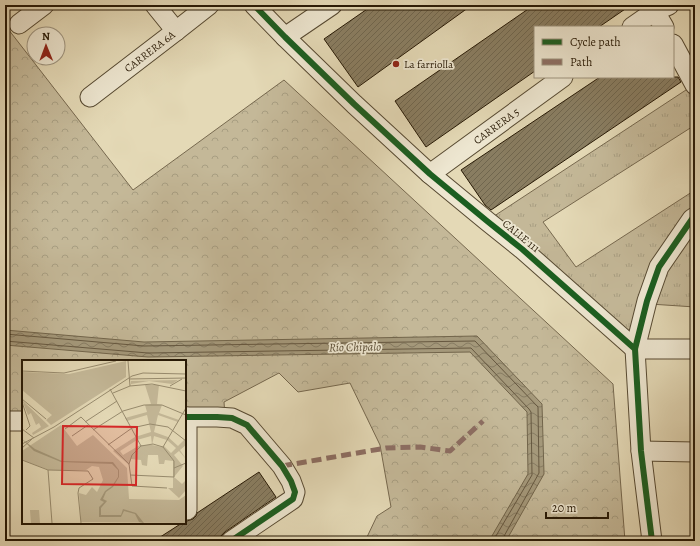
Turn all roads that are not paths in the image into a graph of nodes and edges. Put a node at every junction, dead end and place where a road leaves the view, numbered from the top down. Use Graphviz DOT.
graph roads {
  1 [pos="44,5"];
  2 [pos="155,5"];
  3 [pos="209,5"];
  4 [pos="254,5"];
  5 [pos="332,5"];
  6 [pos="658,7"];
  7 [pos="19,24"];
  8 [pos="633,26"];
  9 [pos="664,26"];
  10 [pos="176,31"];
  11 [pos="285,37"];
  12 [pos="674,46"];
  13 [pos="562,78"];
  14 [pos="695,85"];
  15 [pos="90,97"];
  16 [pos="430,174"];
  17 [pos="695,217"];
  18 [pos="635,349"];
  19 [pos="695,349"];
  20 [pos="186,417"];
  21 [pos="5,421"];
  22 [pos="22,421"];
  23 [pos="641,451"];
  24 [pos="695,452"];
  25 [pos="187,510"];
  26 [pos="231,541"];
  27 [pos="652,541"];
  1 -- 7 [label="street"];
  2 -- 10 [label="street"];
  3 -- 10 [label="street, CARRERA 6A"];
  4 -- 11 [label="street, CALLE 111"];
  5 -- 11 [label="street"];
  6 -- 8 [label="street"];
  6 -- 9 [label="street"];
  10 -- 15 [label="street, CARRERA 6A"];
  11 -- 16 [label="street, CALLE 111"];
  12 -- 14 [label="street"];
  13 -- 16 [label="street, CARRERA 5"];
  16 -- 18 [label="street, CALLE 111"];
  17 -- 18 [label="street"];
  18 -- 19 [label="street"];
  18 -- 23 [label="street"];
  20 -- 25 [label="street"];
  20 -- 26 [label="street"];
  21 -- 22 [label="street"];
  23 -- 24 [label="street"];
  23 -- 27 [label="street"];
}
